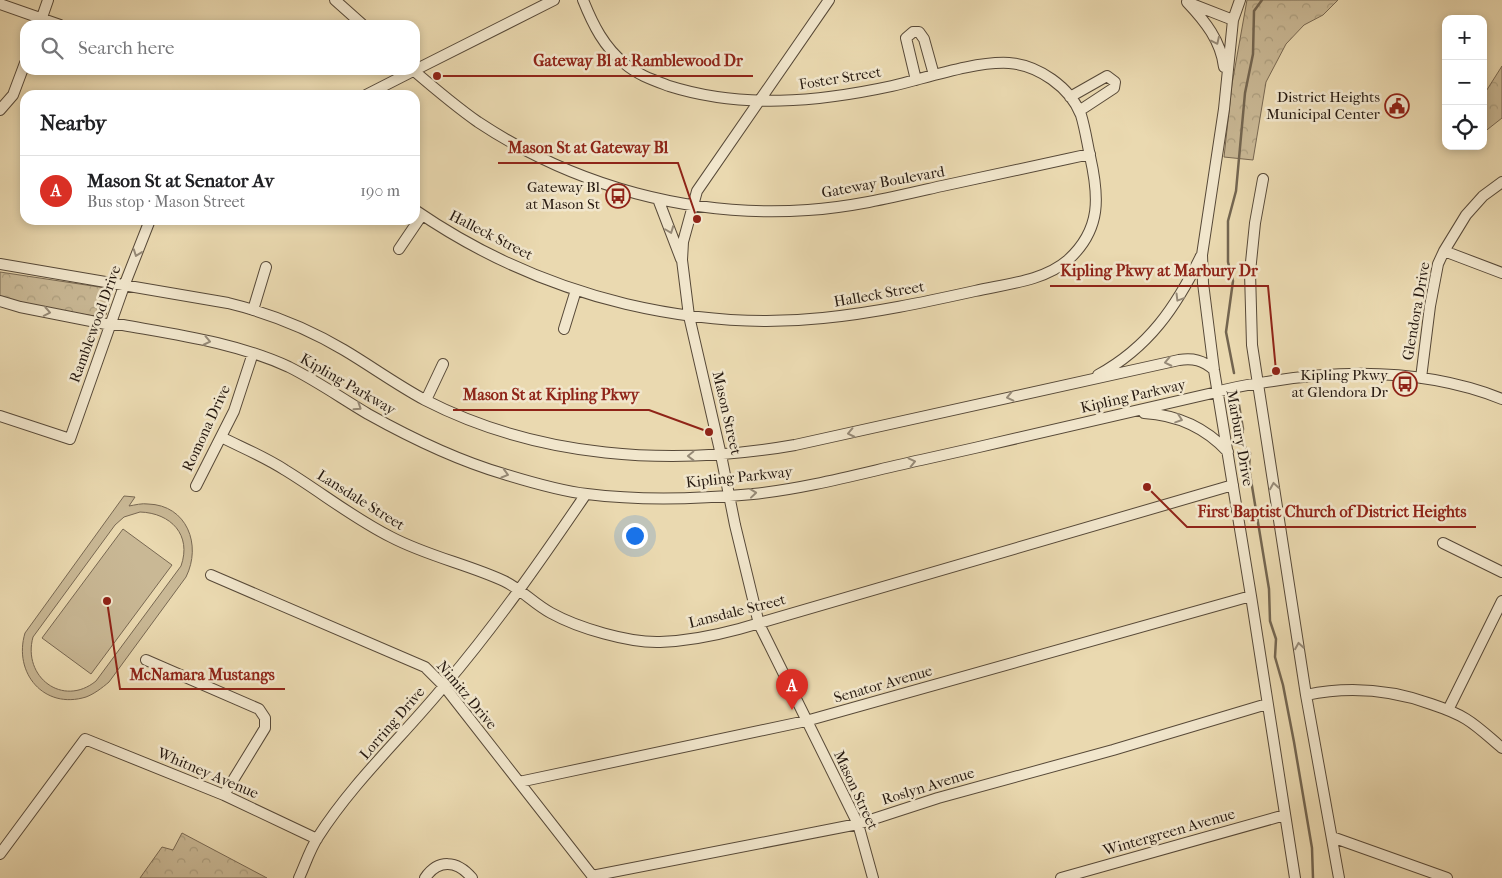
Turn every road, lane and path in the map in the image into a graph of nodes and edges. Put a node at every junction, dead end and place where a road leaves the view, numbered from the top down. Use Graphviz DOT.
graph roads {
  1 [pos="48,0"];
  2 [pos="335,0"];
  3 [pos="554,0"];
  4 [pos="583,0"];
  5 [pos="829,0"];
  6 [pos="1240,0"];
  7 [pos="1184,1"];
  8 [pos="0,4"];
  9 [pos="36,20"];
  10 [pos="41,20"];
  11 [pos="357,20"];
  12 [pos="1233,20"];
  13 [pos="420,67"];
  14 [pos="20,75"];
  15 [pos="404,75"];
  16 [pos="420,75"];
  17 [pos="934,75"];
  18 [pos="916,80"];
  19 [pos="376,90"];
  20 [pos="1225,91"];
  21 [pos="1070,97"];
  22 [pos="758,101"];
  23 [pos="0,110"];
  24 [pos="1079,111"];
  25 [pos="1090,154"];
  26 [pos="1263,179"];
  27 [pos="1502,182"];
  28 [pos="658,199"];
  29 [pos="692,206"];
  30 [pos="420,213"];
  31 [pos="148,225"];
  32 [pos="412,225"];
  33 [pos="399,249"];
  34 [pos="1444,251"];
  35 [pos="1202,255"];
  36 [pos="682,260"];
  37 [pos="0,264"];
  38 [pos="266,266"];
  39 [pos="1502,273"];
  40 [pos="124,286"];
  41 [pos="576,290"];
  42 [pos="0,301"];
  43 [pos="253,310"];
  44 [pos="690,316"];
  45 [pos="111,324"];
  46 [pos="564,329"];
  47 [pos="253,353"];
  48 [pos="443,364"];
  49 [pos="1214,370"];
  50 [pos="1421,378"];
  51 [pos="1089,379"];
  52 [pos="1257,383"];
  53 [pos="1217,392"];
  54 [pos="1502,399"];
  55 [pos="426,400"];
  56 [pos="1131,412"];
  57 [pos="0,416"];
  58 [pos="221,437"];
  59 [pos="1228,452"];
  60 [pos="721,455"];
  61 [pos="1233,485"];
  62 [pos="196,486"];
  63 [pos="586,494"];
  64 [pos="729,495"];
  65 [pos="1443,543"];
  66 [pos="1502,572"];
  67 [pos="211,575"];
  68 [pos="519,591"];
  69 [pos="1251,596"];
  70 [pos="1502,601"];
  71 [pos="759,624"];
  72 [pos="146,660"];
  73 [pos="444,686"];
  74 [pos="1306,695"];
  75 [pos="1267,704"];
  76 [pos="1448,710"];
  77 [pos="806,721"];
  78 [pos="1502,748"];
  79 [pos="519,782"];
  80 [pos="224,795"];
  81 [pos="1285,815"];
  82 [pos="858,824"];
  83 [pos="1332,837"];
  84 [pos="317,839"];
  85 [pos="0,854"];
  86 [pos="593,877"];
  87 [pos="299,878"];
  88 [pos="425,878"];
  89 [pos="472,878"];
  90 [pos="873,878"];
  91 [pos="1061,878"];
  92 [pos="1295,878"];
  93 [pos="1339,878"];
  94 [pos="1447,878"];
  1 -- 10 [label="street"];
  2 -- 11 [label="street"];
  3 -- 13 [label="street"];
  4 -- 22 [label="street, Foster Street"];
  5 -- 22 [label="street, Mason Street"];
  6 -- 12 [label="street, Marbury Drive"];
  7 -- 12 [label="street"];
  7 -- 20 [label="street, Marbury Drive, one-way"];
  8 -- 9 [label="street"];
  12 -- 20 [label="street, Marbury Drive"];
  14 -- 23 [label="street"];
  15 -- 19 [label="street"];
  16 -- 28 [label="street, Gateway Boulevard"];
  17 -- 18 [label="street, Foster Street"];
  17 -- 18 [label="street"];
  17 -- 21 [label="street, Foster Street"];
  18 -- 22 [label="street, Foster Street"];
  20 -- 35 [label="street, Marbury Drive"];
  21 -- 24 [label="street, Foster Street"];
  21 -- 24 [label="street"];
  22 -- 29 [label="street, Mason Street"];
  24 -- 25 [label="street, Foster Street"];
  25 -- 29 [label="street, Gateway Boulevard"];
  25 -- 44 [label="street, Halleck Street"];
  26 -- 52 [label="street, Marbury Drive"];
  27 -- 34 [label="street, Glendora Drive"];
  28 -- 29 [label="street, Gateway Boulevard"];
  28 -- 36 [label="street, one-way"];
  29 -- 36 [label="street, Mason Street"];
  30 -- 41 [label="street, Halleck Street"];
  31 -- 40 [label="street, Ramblewood Drive, one-way"];
  32 -- 33 [label="street, Halleck Street"];
  34 -- 39 [label="street"];
  34 -- 50 [label="street, Glendora Drive"];
  35 -- 49 [label="street, Marbury Drive"];
  35 -- 51 [label="street, one-way"];
  36 -- 44 [label="street, Mason Street"];
  37 -- 40 [label="street, Kipling Parkway"];
  38 -- 43 [label="street"];
  40 -- 43 [label="street, Kipling Parkway"];
  40 -- 45 [label="street, Ramblewood Drive"];
  41 -- 44 [label="street, Halleck Street"];
  41 -- 46 [label="street"];
  42 -- 45 [label="street, Kipling Parkway, one-way"];
  43 -- 55 [label="street, Kipling Parkway"];
  44 -- 60 [label="street, Mason Street"];
  45 -- 47 [label="street, Kipling Parkway, one-way"];
  45 -- 57 [label="street, Ramblewood Drive"];
  47 -- 58 [label="street, Romona Drive"];
  47 -- 63 [label="street, Kipling Parkway, one-way"];
  48 -- 55 [label="street"];
  49 -- 51 [label="street, Kipling Parkway, one-way"];
  49 -- 53 [label="street, Marbury Drive"];
  50 -- 52 [label="street, Kipling Parkway"];
  50 -- 54 [label="street, Kipling Parkway"];
  51 -- 60 [label="street, Kipling Parkway, one-way"];
  52 -- 53 [label="street, Kipling Parkway"];
  74 -- 52 [label="street, Marbury Drive, one-way"];
  53 -- 56 [label="street, Kipling Parkway"];
  53 -- 59 [label="street, Marbury Drive"];
  60 -- 55 [label="street, Kipling Parkway, one-way"];
  56 -- 59 [label="street, one-way"];
  64 -- 56 [label="street, Kipling Parkway, one-way"];
  58 -- 62 [label="street, Romona Drive"];
  58 -- 68 [label="street, Lansdale Street"];
  59 -- 61 [label="street, Marbury Drive"];
  60 -- 64 [label="street, Mason Street"];
  61 -- 69 [label="street, Marbury Drive"];
  61 -- 71 [label="street, Lansdale Street"];
  63 -- 64 [label="street, Kipling Parkway"];
  63 -- 68 [label="street, Lorring Drive"];
  64 -- 71 [label="street, Mason Street"];
  65 -- 66 [label="street"];
  67 -- 73 [label="street, Nimitz Drive"];
  68 -- 71 [label="street, Lansdale Street"];
  68 -- 73 [label="street, Lorring Drive"];
  69 -- 75 [label="street, Marbury Drive"];
  69 -- 77 [label="street, Senator Avenue"];
  70 -- 76 [label="street"];
  71 -- 77 [label="street, Mason Street"];
  72 -- 80 [label="street"];
  73 -- 79 [label="street, Nimitz Drive"];
  73 -- 84 [label="street, Lorring Drive"];
  74 -- 76 [label="street"];
  74 -- 83 [label="street, Marbury Drive"];
  75 -- 81 [label="street, Marbury Drive"];
  75 -- 82 [label="street, Roslyn Avenue"];
  76 -- 78 [label="street"];
  77 -- 79 [label="street, Senator Avenue"];
  77 -- 82 [label="street, Mason Street"];
  79 -- 86 [label="street, Nimitz Drive"];
  80 -- 84 [label="street, Whitney Avenue"];
  80 -- 85 [label="street, Whitney Avenue"];
  81 -- 91 [label="street, Wintergreen Avenue"];
  81 -- 92 [label="street, Marbury Drive"];
  82 -- 86 [label="street, Roslyn Avenue"];
  82 -- 90 [label="street, Mason Street"];
  83 -- 93 [label="street, Marbury Drive"];
  83 -- 94 [label="street"];
  84 -- 87 [label="street, Lorring Drive"];
  88 -- 89 [label="street"];
}
